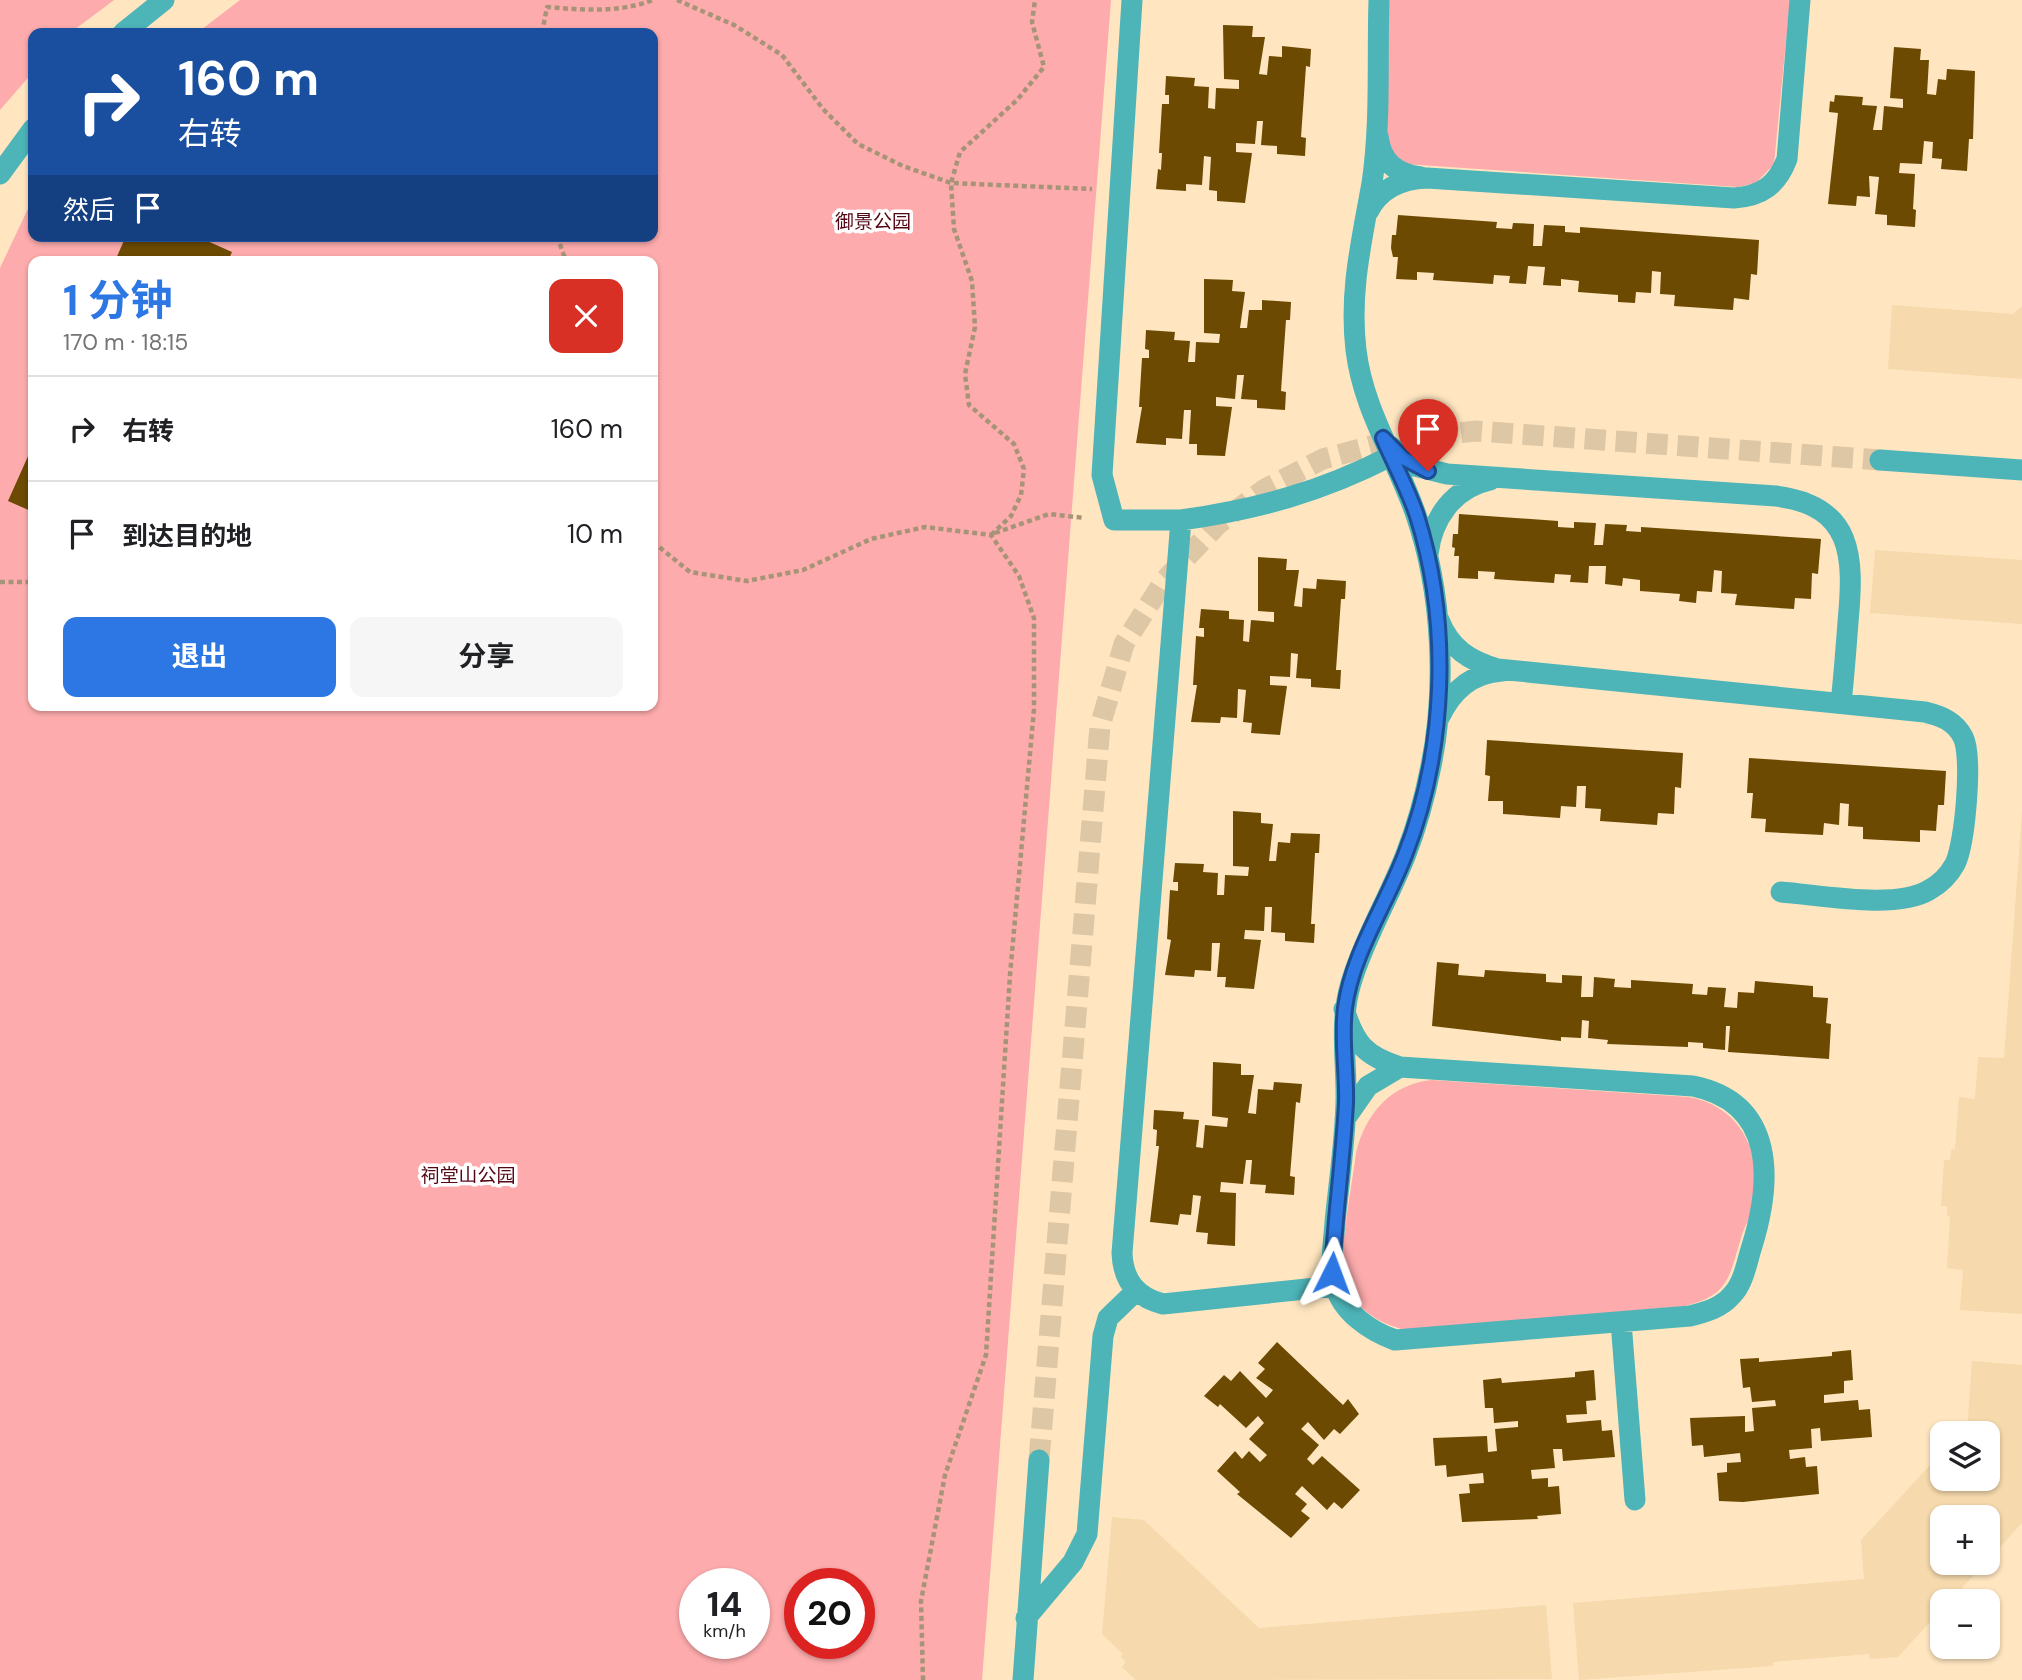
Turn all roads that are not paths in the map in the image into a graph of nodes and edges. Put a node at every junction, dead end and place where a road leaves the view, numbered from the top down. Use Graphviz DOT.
graph roads {
  1 [pos="164,0"];
  2 [pos="1132,0"];
  3 [pos="1379,0"];
  4 [pos="1800,0"];
  5 [pos="129,28"];
  6 [pos="1377,124"];
  7 [pos="28,136"];
  8 [pos="0,174"];
  9 [pos="1426,178"];
  10 [pos="1363,224"];
  11 [pos="1387,447"];
  12 [pos="1880,460"];
  13 [pos="2022,470"];
  14 [pos="1502,478"];
  15 [pos="1181,520"];
  16 [pos="1427,557"];
  17 [pos="1434,604"];
  18 [pos="1507,670"];
  19 [pos="1841,703"];
  20 [pos="1437,721"];
  21 [pos="1781,892"];
  22 [pos="1345,1009"];
  23 [pos="1400,1067"];
  24 [pos="1345,1119"];
  25 [pos="1335,1286"];
  26 [pos="1136,1291"];
  27 [pos="1621,1322"];
  28 [pos="1039,1460"];
  29 [pos="1635,1500"];
  30 [pos="1026,1618"];
  31 [pos="1023,1680"];
  1 -- 5 [label="street"];
  2 -- 15 [label="street"];
  3 -- 6 [label="street"];
  4 -- 9 [label="street"];
  6 -- 9 [label="street"];
  6 -- 10 [label="street"];
  7 -- 8 [label="street"];
  9 -- 10 [label="street"];
  10 -- 11 [label="street"];
  11 -- 14 [label="street"];
  11 -- 15 [label="street"];
  11 -- 16 [label="street"];
  12 -- 13 [label="street"];
  14 -- 16 [label="street"];
  14 -- 19 [label="street"];
  15 -- 26 [label="street"];
  16 -- 17 [label="street"];
  17 -- 18 [label="street"];
  17 -- 20 [label="street"];
  18 -- 19 [label="street"];
  18 -- 20 [label="street"];
  19 -- 21 [label="street"];
  20 -- 22 [label="street"];
  22 -- 23 [label="street"];
  22 -- 24 [label="street"];
  23 -- 24 [label="street"];
  23 -- 27 [label="street"];
  24 -- 25 [label="street"];
  25 -- 26 [label="street"];
  25 -- 27 [label="street"];
  26 -- 30 [label="street"];
  27 -- 29 [label="street"];
  28 -- 30 [label="street"];
  30 -- 31 [label="street"];
}
